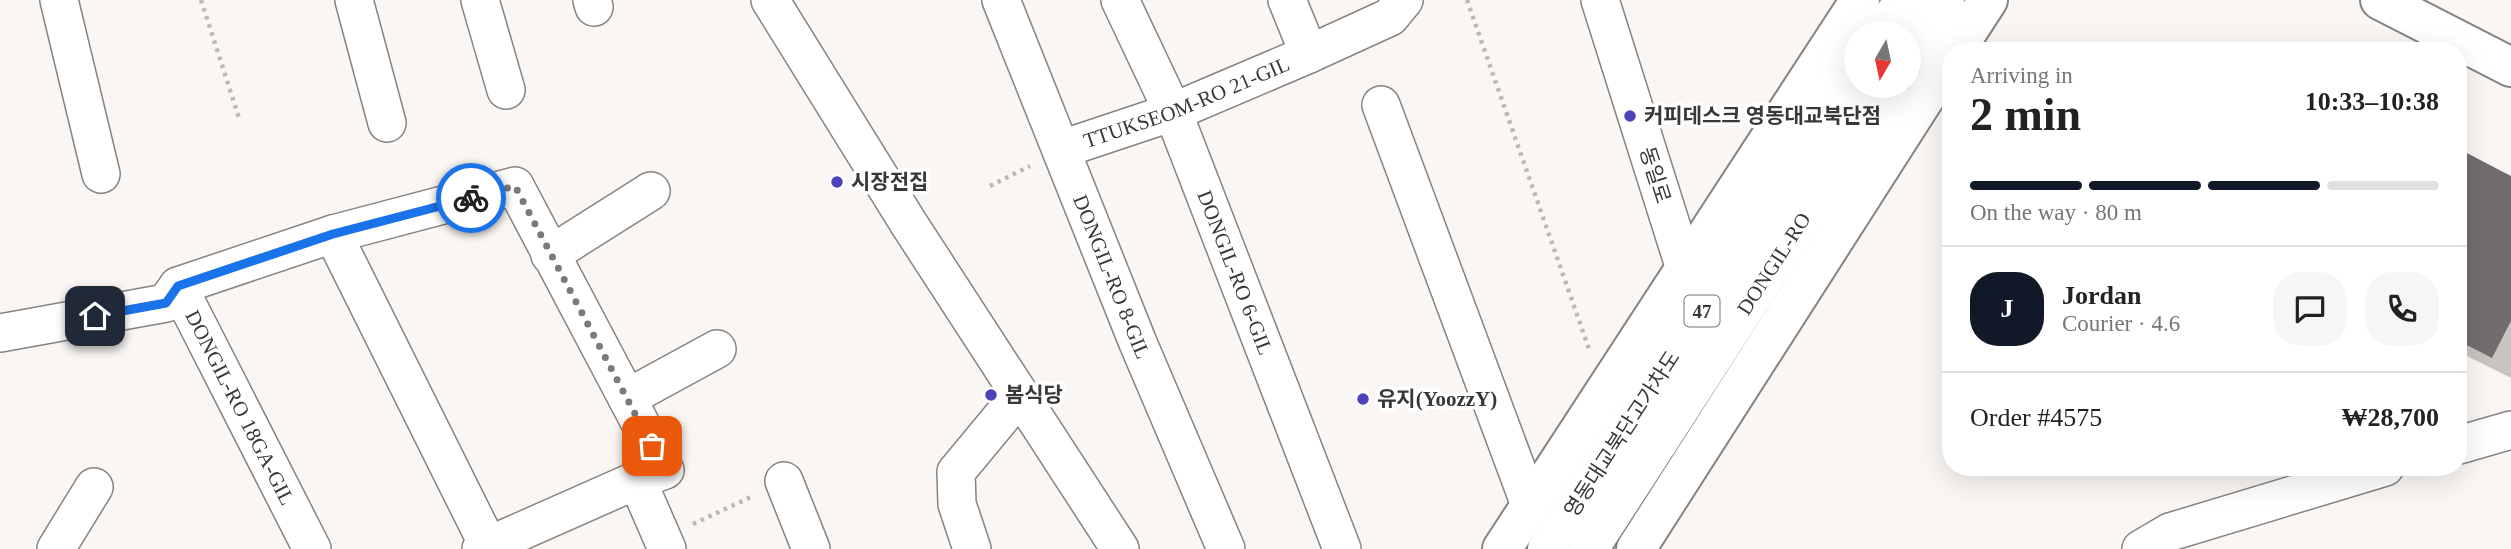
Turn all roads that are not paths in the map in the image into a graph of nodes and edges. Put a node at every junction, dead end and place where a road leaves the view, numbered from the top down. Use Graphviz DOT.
graph roads {
  1 [pos="59,0"];
  2 [pos="354,0"];
  3 [pos="480,0"];
  4 [pos="770,0"];
  5 [pos="1001,0"];
  6 [pos="1120,0"];
  7 [pos="1287,0"];
  8 [pos="1404,0"];
  9 [pos="1600,0"];
  10 [pos="1860,0"];
  11 [pos="1904,0"];
  12 [pos="1945,0"];
  13 [pos="1988,0"];
  14 [pos="2380,0"];
  15 [pos="1890,21"];
  16 [pos="1922,35"];
  17 [pos="1961,42"];
  18 [pos="2462,42"];
  19 [pos="2467,44"];
  20 [pos="1309,54"];
  21 [pos="2511,67"];
  22 [pos="1942,71"];
  23 [pos="506,90"];
  24 [pos="1844,92"];
  25 [pos="1881,98"];
  26 [pos="1381,105"];
  27 [pos="1173,112"];
  28 [pos="387,123"];
  29 [pos="1062,149"];
  30 [pos="101,174"];
  31 [pos="651,191"];
  32 [pos="333,234"];
  33 [pos="550,254"];
  34 [pos="1685,269"];
  35 [pos="178,286"];
  36 [pos="0,333"];
  37 [pos="717,349"];
  38 [pos="1019,396"];
  39 [pos="627,398"];
  40 [pos="2511,430"];
  41 [pos="2467,443"];
  42 [pos="2355,476"];
  43 [pos="637,480"];
  44 [pos="784,481"];
  45 [pos="94,486"];
  46 [pos="1530,505"];
  47 [pos="665,544"];
  48 [pos="484,547"];
  49 [pos="56,549"];
  50 [pos="312,549"];
  51 [pos="811,549"];
  52 [pos="972,549"];
  53 [pos="1120,549"];
  54 [pos="1226,549"];
  55 [pos="1342,549"];
  56 [pos="1502,549"];
  57 [pos="1547,549"];
  58 [pos="1589,549"];
  59 [pos="1636,549"];
  60 [pos="2141,549"];
  1 -- 30 [label="street"];
  2 -- 28 [label="street"];
  3 -- 23 [label="street"];
  4 -- 38 [label="street"];
  5 -- 29 [label="street, DONGIL-RO 8-GIL"];
  6 -- 27 [label="street, DONGIL-RO 6-GIL"];
  7 -- 20 [label="street, TTUKSEOM-RO 21-GIL"];
  8 -- 20 [label="street, TTUKSEOM-RO 21-GIL"];
  9 -- 34 [label="street, 동일로"];
  10 -- 34 [label="main road"];
  11 -- 15 [label="main road"];
  12 -- 16 [label="main road"];
  13 -- 17 [label="main road"];
  14 -- 18 [label="main road"];
  19 -- 21 [label="main road"];
  20 -- 27 [label="street, TTUKSEOM-RO 21-GIL"];
  22 -- 59 [label="main road"];
  24 -- 57 [label="main road, 영동대교북단고가차도 / 47"];
  25 -- 58 [label="main road, DONGIL-RO / 47"];
  26 -- 46 [label="street"];
  27 -- 29 [label="street, TTUKSEOM-RO 21-GIL"];
  27 -- 55 [label="street, DONGIL-RO 6-GIL"];
  29 -- 54 [label="street, DONGIL-RO 8-GIL"];
  31 -- 33 [label="street"];
  32 -- 33 [label="street"];
  32 -- 35 [label="street"];
  32 -- 48 [label="street"];
  33 -- 39 [label="street"];
  34 -- 46 [label="main road"];
  35 -- 36 [label="street, DONGIL-RO 18GA-GIL"];
  35 -- 50 [label="street, DONGIL-RO 18GA-GIL"];
  37 -- 39 [label="street"];
  38 -- 52 [label="street"];
  38 -- 53 [label="street"];
  39 -- 43 [label="street"];
  40 -- 41 [label="street"];
  42 -- 60 [label="street"];
  43 -- 47 [label="street"];
  43 -- 48 [label="street"];
  44 -- 51 [label="street"];
  45 -- 49 [label="street"];
  46 -- 56 [label="main road"];
}
